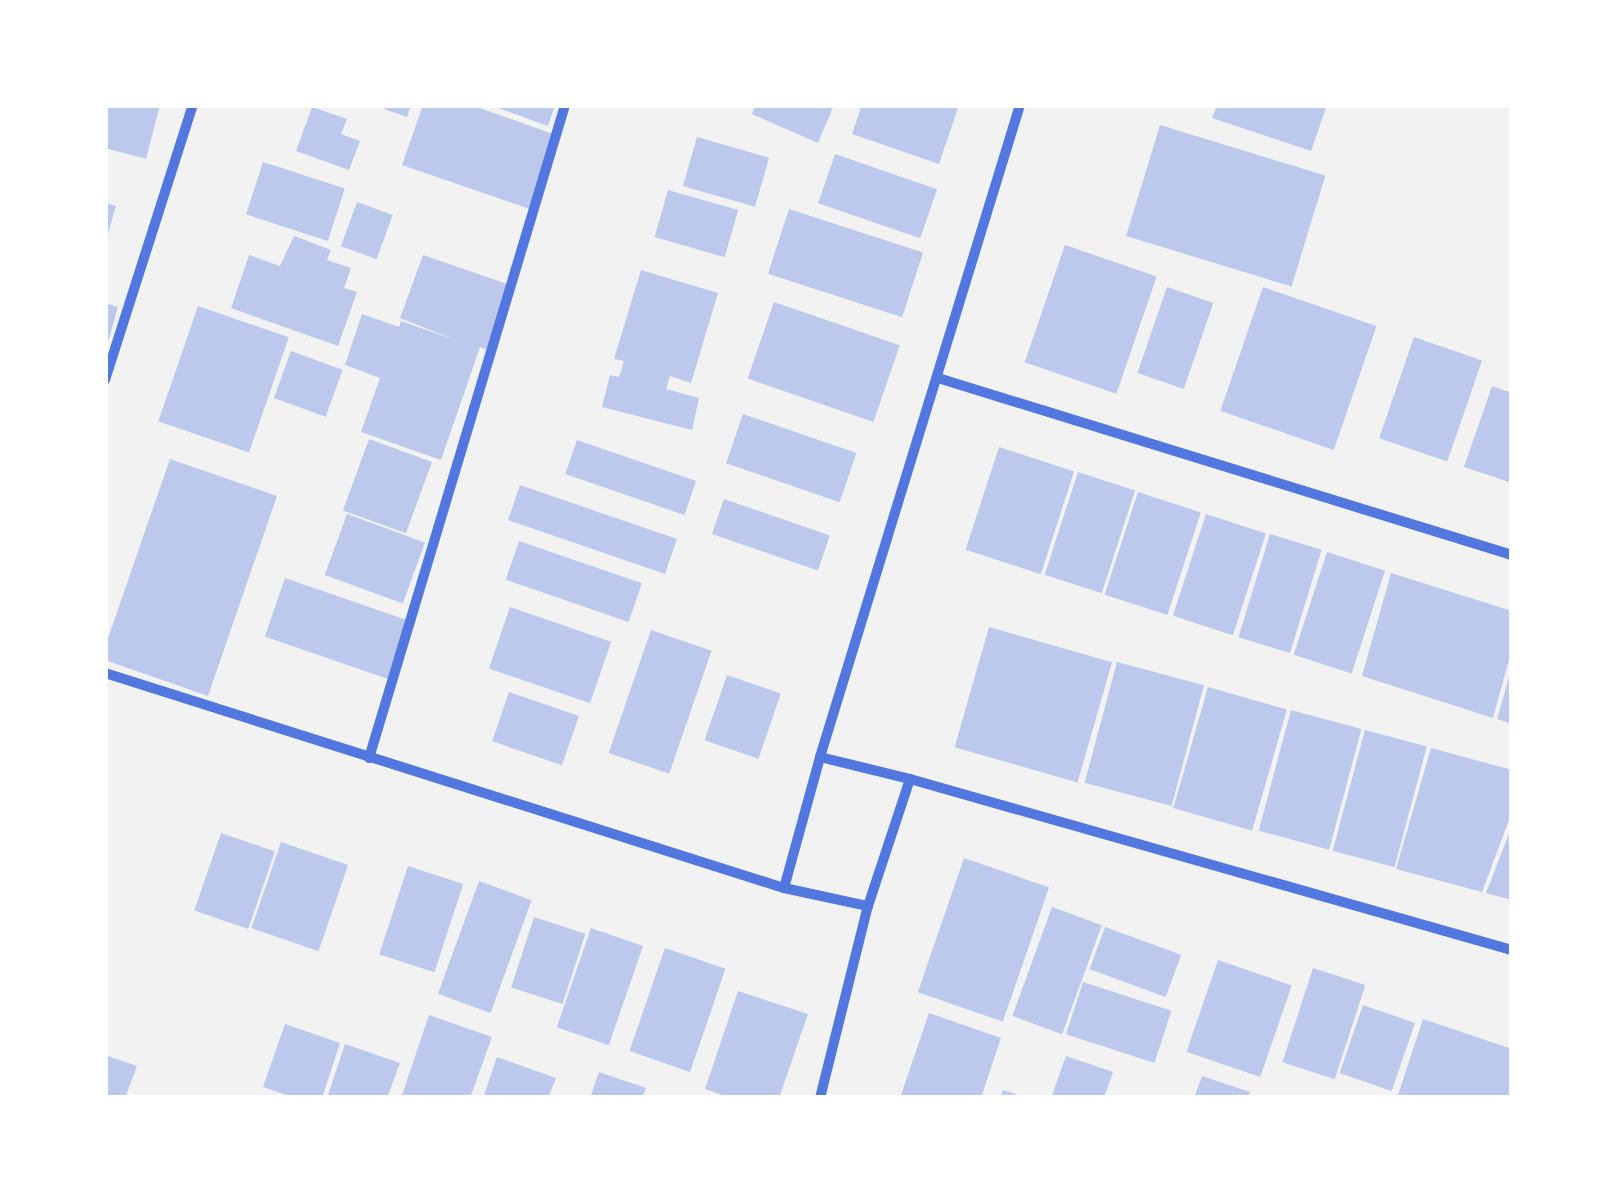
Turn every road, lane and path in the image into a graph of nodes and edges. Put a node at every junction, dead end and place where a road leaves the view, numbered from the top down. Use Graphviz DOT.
graph roads {
  1 [pos="193,105"];
  2 [pos="565,105"];
  3 [pos="1020,105"];
  4 [pos="938,378"];
  5 [pos="105,380"];
  6 [pos="1512,555"];
  7 [pos="105,674"];
  8 [pos="820,757"];
  9 [pos="369,758"];
  10 [pos="910,778"];
  11 [pos="784,888"];
  12 [pos="868,906"];
  13 [pos="1512,950"];
  14 [pos="820,1098"];
  1 -- 5 [label="street"];
  2 -- 9 [label="street"];
  3 -- 4 [label="street"];
  4 -- 6 [label="street"];
  4 -- 8 [label="street"];
  7 -- 9 [label="street"];
  8 -- 10 [label="street"];
  8 -- 11 [label="street"];
  9 -- 11 [label="street"];
  10 -- 12 [label="street"];
  10 -- 13 [label="street"];
  11 -- 12 [label="street"];
  12 -- 14 [label="street"];
}
